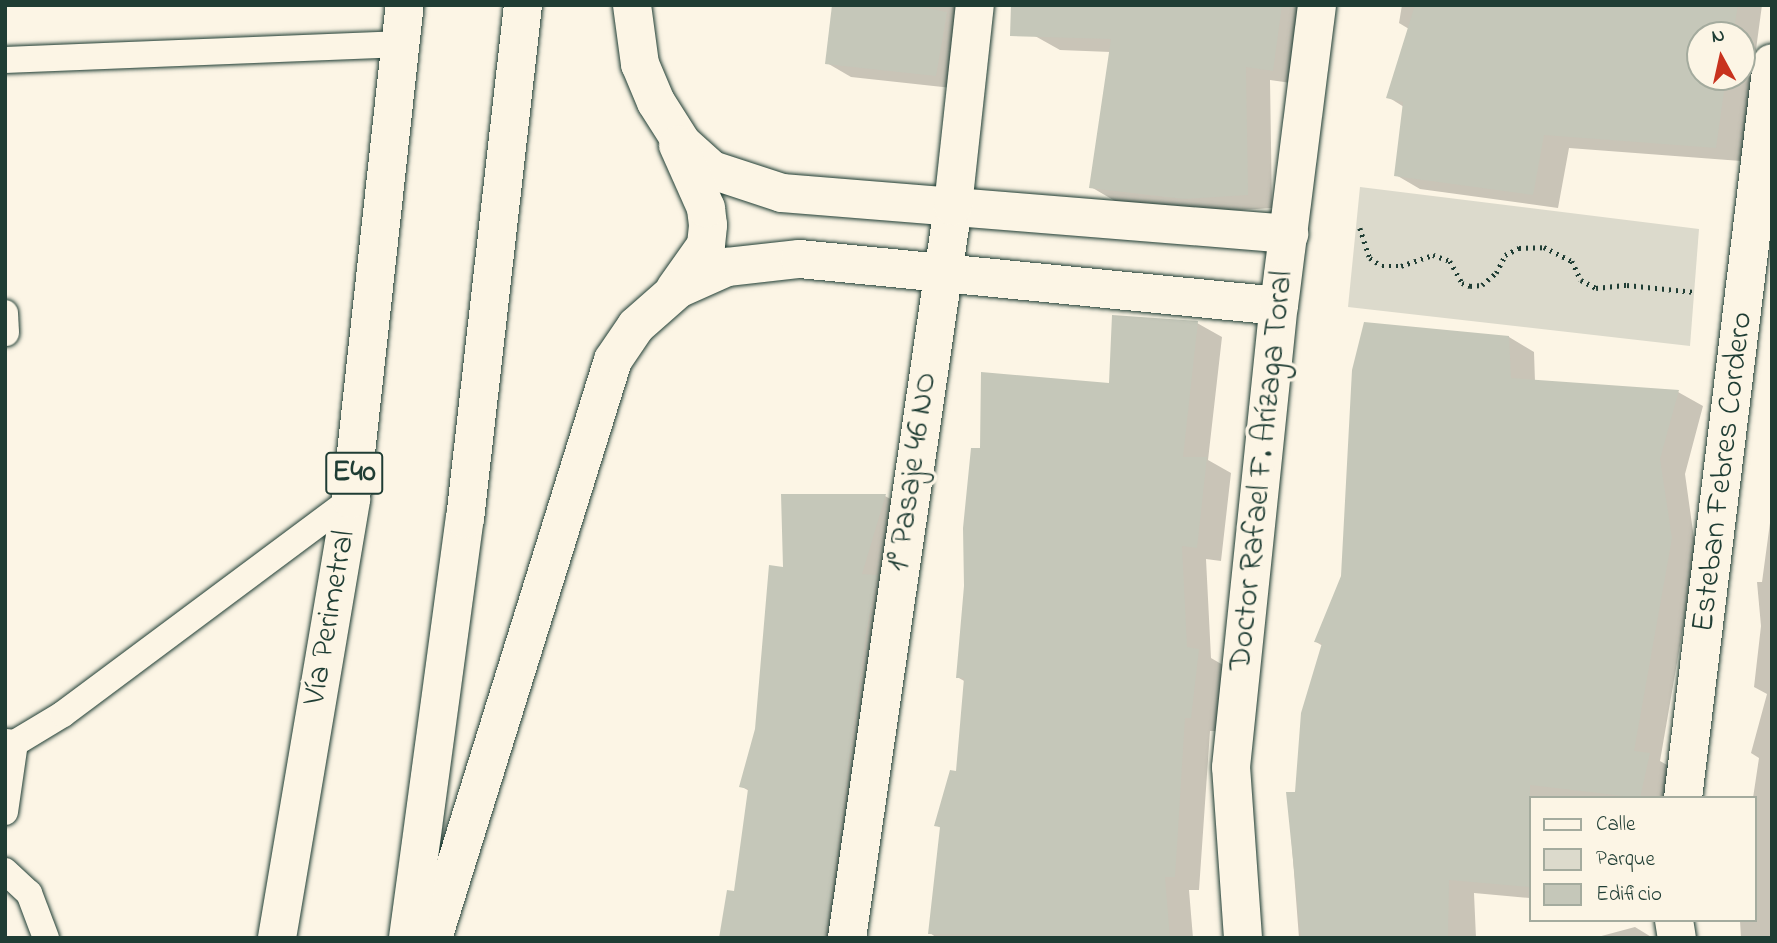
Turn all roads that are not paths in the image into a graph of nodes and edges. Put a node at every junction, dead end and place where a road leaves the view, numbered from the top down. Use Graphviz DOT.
graph roads {
  1 [pos="405,5"];
  2 [pos="523,5"];
  3 [pos="632,5"];
  4 [pos="975,5"];
  5 [pos="1318,5"];
  6 [pos="402,44"];
  7 [pos="5,60"];
  8 [pos="1772,63"];
  9 [pos="663,112"];
  10 [pos="953,206"];
  11 [pos="1289,234"];
  12 [pos="943,275"];
  13 [pos="659,306"];
  14 [pos="1279,306"];
  15 [pos="1758,314"];
  16 [pos="351,499"];
  17 [pos="10,743"];
  18 [pos="1683,796"];
  19 [pos="5,812"];
  20 [pos="5,871"];
  21 [pos="46,938"];
  22 [pos="277,938"];
  23 [pos="408,938"];
  24 [pos="433,938"];
  25 [pos="847,938"];
  26 [pos="1243,938"];
  1 -- 6 [label="main road, Vía Perimetral / E40"];
  2 -- 23 [label="main road"];
  3 -- 9 [label="main road"];
  4 -- 10 [label="main road, 1° Pasaje 46 NO"];
  5 -- 11 [label="main road, Doctor Rafael F. Arízaga Toral"];
  6 -- 7 [label="lane"];
  6 -- 16 [label="main road, Vía Perimetral / E40"];
  8 -- 15 [label="main road, Esteban Febres Cordero"];
  9 -- 10 [label="main road"];
  9 -- 13 [label="main road"];
  10 -- 11 [label="main road"];
  10 -- 12 [label="main road, 1° Pasaje 46 NO"];
  11 -- 14 [label="main road, Doctor Rafael F. Arízaga Toral"];
  12 -- 13 [label="main road"];
  12 -- 14 [label="main road"];
  12 -- 25 [label="main road, 1° Pasaje 46 NO"];
  13 -- 24 [label="main road"];
  14 -- 26 [label="main road, Doctor Rafael F. Arízaga Toral"];
  15 -- 18 [label="main road, Esteban Febres Cordero"];
  16 -- 17 [label="lane"];
  16 -- 22 [label="main road, Vía Perimetral / E40"];
  17 -- 19 [label="lane"];
  20 -- 21 [label="lane"];
}
